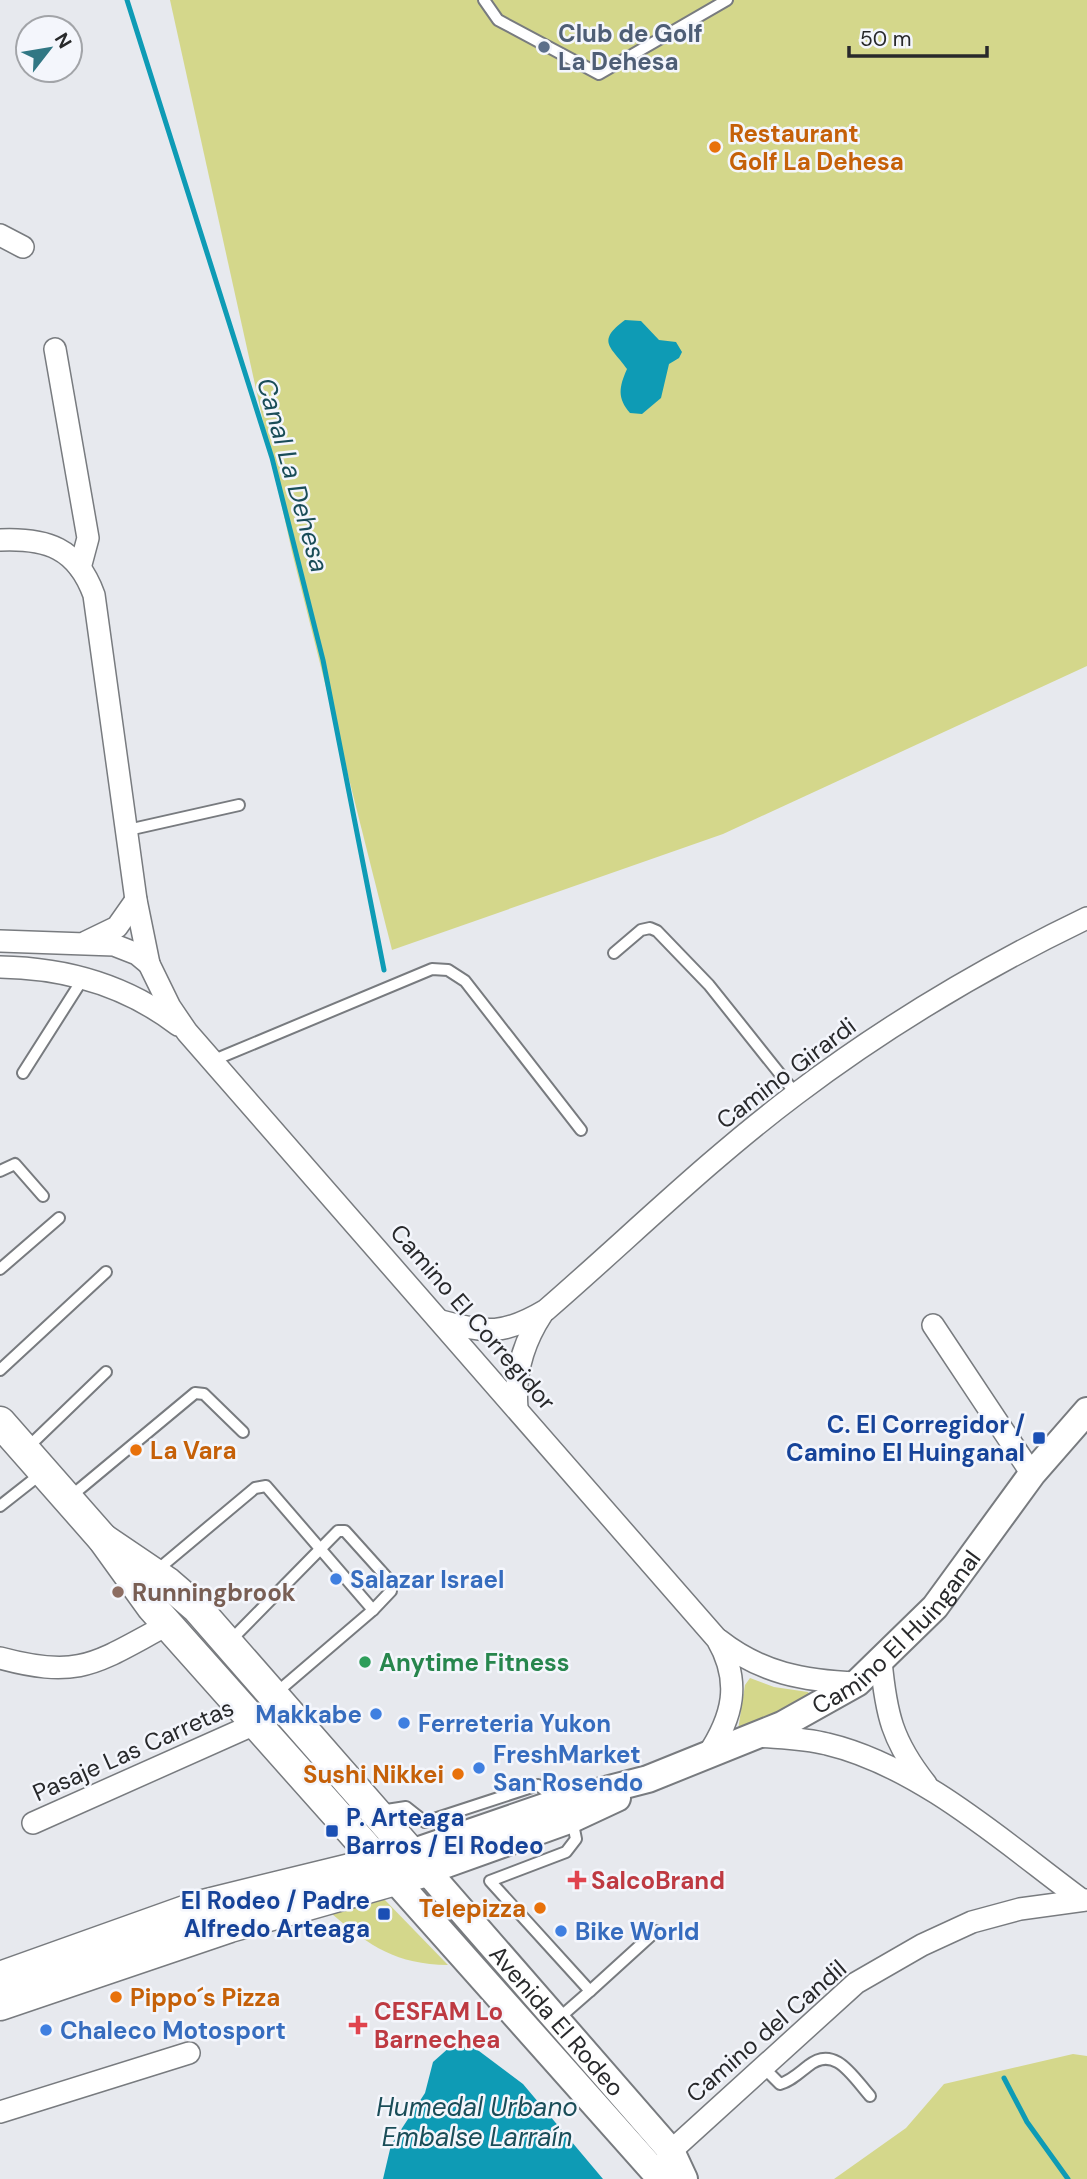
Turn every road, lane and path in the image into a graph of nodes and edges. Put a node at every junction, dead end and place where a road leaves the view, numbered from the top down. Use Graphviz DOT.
graph roads {
  1 [pos="484,0"];
  2 [pos="727,0"];
  3 [pos="0,235"];
  4 [pos="23,247"];
  5 [pos="55,349"];
  6 [pos="0,541"];
  7 [pos="80,568"];
  8 [pos="239,805"];
  9 [pos="128,830"];
  10 [pos="136,900"];
  11 [pos="1087,918"];
  12 [pos="0,941"];
  13 [pos="82,943"];
  14 [pos="614,953"];
  15 [pos="149,964"];
  16 [pos="0,967"];
  17 [pos="84,977"];
  18 [pos="187,1032"];
  19 [pos="214,1060"];
  20 [pos="23,1073"];
  21 [pos="796,1094"];
  22 [pos="581,1130"];
  23 [pos="0,1171"];
  24 [pos="43,1196"];
  25 [pos="59,1218"];
  26 [pos="0,1269"];
  27 [pos="106,1272"];
  28 [pos="546,1310"];
  29 [pos="441,1321"];
  30 [pos="933,1325"];
  31 [pos="0,1370"];
  32 [pos="106,1372"];
  33 [pos="517,1408"];
  34 [pos="1087,1410"];
  35 [pos="0,1422"];
  36 [pos="243,1432"];
  37 [pos="35,1461"];
  38 [pos="1032,1474"];
  39 [pos="68,1499"];
  40 [pos="0,1506"];
  41 [pos="103,1539"];
  42 [pos="320,1548"];
  43 [pos="154,1573"];
  44 [pos="373,1610"];
  45 [pos="167,1625"];
  46 [pos="717,1639"];
  47 [pos="227,1644"];
  48 [pos="0,1658"];
  49 [pos="881,1661"];
  50 [pos="765,1670"];
  51 [pos="857,1683"];
  52 [pos="734,1690"];
  53 [pos="272,1697"];
  54 [pos="255,1724"];
  55 [pos="892,1732"];
  56 [pos="757,1736"];
  57 [pos="855,1753"];
  58 [pos="707,1756"];
  59 [pos="932,1791"];
  60 [pos="566,1811"];
  61 [pos="374,1812"];
  62 [pos="475,1818"];
  63 [pos="33,1823"];
  64 [pos="419,1862"];
  65 [pos="388,1872"];
  66 [pos="1085,1900"];
  67 [pos="656,1931"];
  68 [pos="0,1977"];
  69 [pos="590,1991"];
  70 [pos="0,2005"];
  71 [pos="557,2020"];
  72 [pos="190,2053"];
  73 [pos="763,2067"];
  74 [pos="870,2096"];
  75 [pos="0,2112"];
  76 [pos="671,2151"];
  77 [pos="660,2178"];
  78 [pos="684,2179"];
  1 -- 2 [label="lane"];
  3 -- 4 [label="street"];
  5 -- 7 [label="street"];
  6 -- 7 [label="street"];
  7 -- 9 [label="street, Camino El Corregidor"];
  8 -- 9 [label="lane"];
  9 -- 10 [label="street, Camino El Corregidor"];
  10 -- 13 [label="street"];
  10 -- 15 [label="street, Camino El Corregidor"];
  11 -- 21 [label="street, Camino Girardi"];
  12 -- 13 [label="street"];
  13 -- 15 [label="street"];
  14 -- 21 [label="lane"];
  15 -- 18 [label="street, Camino El Corregidor"];
  16 -- 17 [label="street, Camino El Corregidor"];
  17 -- 18 [label="street, Camino El Corregidor"];
  17 -- 20 [label="lane"];
  18 -- 19 [label="street, Camino El Corregidor"];
  19 -- 22 [label="lane"];
  19 -- 29 [label="street, Camino El Corregidor"];
  21 -- 28 [label="street, Camino Girardi"];
  23 -- 24 [label="lane"];
  25 -- 26 [label="lane"];
  27 -- 31 [label="lane"];
  28 -- 29 [label="street, Camino Girardi"];
  28 -- 33 [label="street, Camino Girardi"];
  29 -- 33 [label="street, Camino El Corregidor"];
  30 -- 38 [label="street"];
  32 -- 37 [label="lane"];
  33 -- 46 [label="street, Camino El Corregidor"];
  34 -- 38 [label="street, Camino El Huinganal"];
  35 -- 37 [label="main road, Avenida El Rodeo"];
  36 -- 39 [label="lane"];
  37 -- 39 [label="main road, Avenida El Rodeo"];
  37 -- 40 [label="lane"];
  38 -- 49 [label="street, Camino El Huinganal"];
  39 -- 41 [label="main road, Avenida El Rodeo"];
  41 -- 43 [label="main road, Avenida El Rodeo"];
  41 -- 45 [label="main road, Avenida El Rodeo"];
  42 -- 43 [label="lane"];
  42 -- 44 [label="lane"];
  42 -- 44 [label="lane"];
  42 -- 47 [label="lane"];
  43 -- 47 [label="main road, Avenida El Rodeo"];
  44 -- 53 [label="lane"];
  45 -- 48 [label="street"];
  45 -- 54 [label="main road, Avenida El Rodeo"];
  46 -- 50 [label="street, Camino El Corregidor"];
  46 -- 52 [label="street, Camino El Corregidor"];
  47 -- 53 [label="main road, Avenida El Rodeo"];
  49 -- 51 [label="street, Camino El Huinganal"];
  49 -- 55 [label="street"];
  50 -- 51 [label="street, Camino El Corregidor"];
  50 -- 52 [label="street"];
  51 -- 56 [label="street, Camino El Huinganal"];
  52 -- 58 [label="street, Camino El Corregidor"];
  53 -- 61 [label="main road, Avenida El Rodeo"];
  54 -- 63 [label="street, Pasaje Las Carretas"];
  54 -- 65 [label="main road, Avenida El Rodeo"];
  55 -- 57 [label="street"];
  55 -- 59 [label="street"];
  56 -- 57 [label="street"];
  56 -- 58 [label="street, Camino El Huinganal"];
  57 -- 59 [label="street"];
  58 -- 60 [label="street, Camino El Huinganal"];
  59 -- 66 [label="street"];
  60 -- 62 [label="street, Camino El Huinganal"];
  60 -- 64 [label="street, Camino El Huinganal"];
  60 -- 69 [label="lane"];
  61 -- 62 [label="lane"];
  61 -- 64 [label="main road, Avenida El Rodeo"];
  62 -- 64 [label="street, Camino El Huinganal"];
  64 -- 65 [label="main road"];
  64 -- 71 [label="street, Avenida El Rodeo"];
  65 -- 68 [label="main road"];
  65 -- 70 [label="main road"];
  65 -- 77 [label="street, Avenida El Rodeo"];
  66 -- 73 [label="street, Camino del Candil"];
  67 -- 69 [label="lane"];
  69 -- 71 [label="lane"];
  71 -- 76 [label="street, Avenida El Rodeo"];
  72 -- 75 [label="street"];
  73 -- 74 [label="lane"];
  73 -- 76 [label="street, Camino del Candil"];
  76 -- 77 [label="street, Camino del Candil"];
  76 -- 78 [label="street, Avenida El Rodeo"];
}
